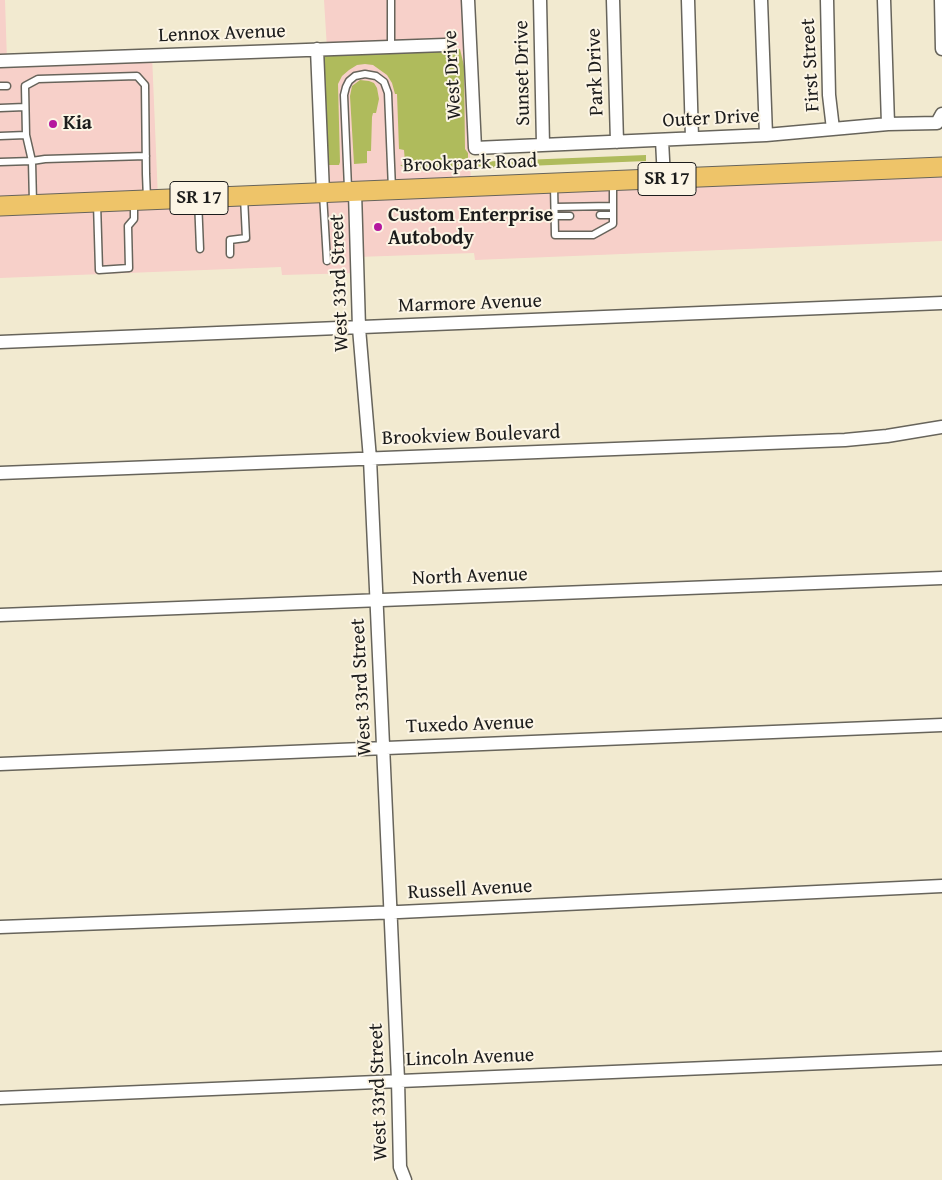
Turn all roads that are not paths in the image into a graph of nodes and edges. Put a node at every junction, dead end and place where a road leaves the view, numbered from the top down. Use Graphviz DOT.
graph roads {
  1 [pos="391,0"];
  2 [pos="468,0"];
  3 [pos="540,0"];
  4 [pos="613,0"];
  5 [pos="688,0"];
  6 [pos="761,0"];
  7 [pos="827,0"];
  8 [pos="884,0"];
  9 [pos="941,0"];
  10 [pos="446,45"];
  11 [pos="391,47"];
  12 [pos="317,49"];
  13 [pos="942,49"];
  14 [pos="0,61"];
  15 [pos="25,107"];
  16 [pos="0,108"];
  17 [pos="942,114"];
  18 [pos="888,124"];
  19 [pos="833,129"];
  20 [pos="26,135"];
  21 [pos="766,135"];
  22 [pos="0,136"];
  23 [pos="692,138"];
  24 [pos="662,140"];
  25 [pos="617,142"];
  26 [pos="543,145"];
  27 [pos="475,148"];
  28 [pos="146,156"];
  29 [pos="32,161"];
  30 [pos="0,162"];
  31 [pos="942,167"];
  32 [pos="664,179"];
  33 [pos="613,181"];
  34 [pos="554,183"];
  35 [pos="392,190"];
  36 [pos="352,192"];
  37 [pos="323,193"];
  38 [pos="244,196"];
  39 [pos="198,198"];
  40 [pos="140,200"];
  41 [pos="97,202"];
  42 [pos="33,205"];
  43 [pos="0,206"];
  44 [pos="613,206"];
  45 [pos="555,207"];
  46 [pos="613,214"];
  47 [pos="600,215"];
  48 [pos="555,216"];
  49 [pos="570,216"];
  50 [pos="200,249"];
  51 [pos="230,254"];
  52 [pos="327,261"];
  53 [pos="942,303"];
  54 [pos="359,328"];
  55 [pos="0,342"];
  56 [pos="942,427"];
  57 [pos="370,458"];
  58 [pos="0,473"];
  59 [pos="942,578"];
  60 [pos="376,600"];
  61 [pos="0,615"];
  62 [pos="942,725"];
  63 [pos="383,748"];
  64 [pos="0,764"];
  65 [pos="942,886"];
  66 [pos="390,912"];
  67 [pos="0,927"];
  68 [pos="942,1058"];
  69 [pos="398,1080"];
  70 [pos="0,1098"];
  71 [pos="405,1180"];
  1 -- 11 [label="lane"];
  2 -- 27 [label="street, West Drive"];
  3 -- 26 [label="street, Sunset Drive"];
  4 -- 25 [label="street, Park Drive"];
  5 -- 23 [label="street"];
  6 -- 21 [label="street"];
  7 -- 19 [label="street, First Street"];
  8 -- 18 [label="street"];
  9 -- 13 [label="street"];
  10 -- 11 [label="street, Lennox Avenue"];
  11 -- 12 [label="street, Lennox Avenue"];
  12 -- 14 [label="street, Lennox Avenue"];
  12 -- 37 [label="street, West 33rd Street"];
  15 -- 16 [label="lane"];
  15 -- 20 [label="lane"];
  15 -- 28 [label="lane"];
  17 -- 18 [label="street, Outer Drive"];
  18 -- 19 [label="street, Outer Drive"];
  19 -- 21 [label="street, Outer Drive"];
  20 -- 22 [label="lane"];
  20 -- 29 [label="lane"];
  21 -- 23 [label="street, Outer Drive"];
  23 -- 24 [label="street, Outer Drive"];
  24 -- 25 [label="street, Outer Drive"];
  24 -- 32 [label="street"];
  25 -- 26 [label="street, Outer Drive"];
  26 -- 27 [label="street, Outer Drive"];
  28 -- 29 [label="lane"];
  28 -- 40 [label="lane"];
  29 -- 30 [label="lane"];
  29 -- 42 [label="lane"];
  31 -- 32 [label="main road, Brookpark Road / SR 17"];
  32 -- 33 [label="main road, Brookpark Road / SR 17"];
  33 -- 34 [label="main road, Brookpark Road / SR 17"];
  33 -- 44 [label="lane"];
  34 -- 35 [label="main road, Brookpark Road / SR 17"];
  34 -- 45 [label="lane"];
  35 -- 36 [label="main road, Brookpark Road / SR 17"];
  35 -- 36 [label="lane"];
  36 -- 37 [label="main road, Brookpark Road / SR 17"];
  36 -- 54 [label="street, West 33rd Street"];
  37 -- 38 [label="main road, Brookpark Road / SR 17"];
  37 -- 52 [label="lane"];
  38 -- 39 [label="main road, Brookpark Road / SR 17"];
  38 -- 51 [label="lane"];
  39 -- 40 [label="main road, Brookpark Road / SR 17"];
  39 -- 50 [label="lane"];
  40 -- 41 [label="main road, Brookpark Road / SR 17"];
  40 -- 41 [label="lane"];
  41 -- 42 [label="main road, Brookpark Road / SR 17"];
  42 -- 43 [label="main road, Brookpark Road / SR 17"];
  44 -- 45 [label="lane"];
  44 -- 46 [label="lane"];
  45 -- 48 [label="lane"];
  46 -- 47 [label="lane"];
  46 -- 48 [label="lane"];
  48 -- 49 [label="lane"];
  53 -- 54 [label="street, Marmore Avenue"];
  54 -- 55 [label="street, Marmore Avenue"];
  54 -- 57 [label="street, West 33rd Street"];
  56 -- 57 [label="street, Brookview Boulevard"];
  57 -- 58 [label="street, Brookview Boulevard"];
  57 -- 60 [label="street, West 33rd Street"];
  59 -- 60 [label="street, North Avenue"];
  60 -- 61 [label="street, North Avenue"];
  60 -- 63 [label="street, West 33rd Street"];
  62 -- 63 [label="street, Tuxedo Avenue"];
  63 -- 64 [label="street, Tuxedo Avenue"];
  63 -- 66 [label="street, West 33rd Street"];
  65 -- 66 [label="street, Russell Avenue"];
  66 -- 67 [label="street, Russell Avenue"];
  66 -- 69 [label="street, West 33rd Street"];
  68 -- 69 [label="street, Lincoln Avenue"];
  69 -- 70 [label="street, Lincoln Avenue"];
  69 -- 71 [label="street, West 33rd Street"];
}
